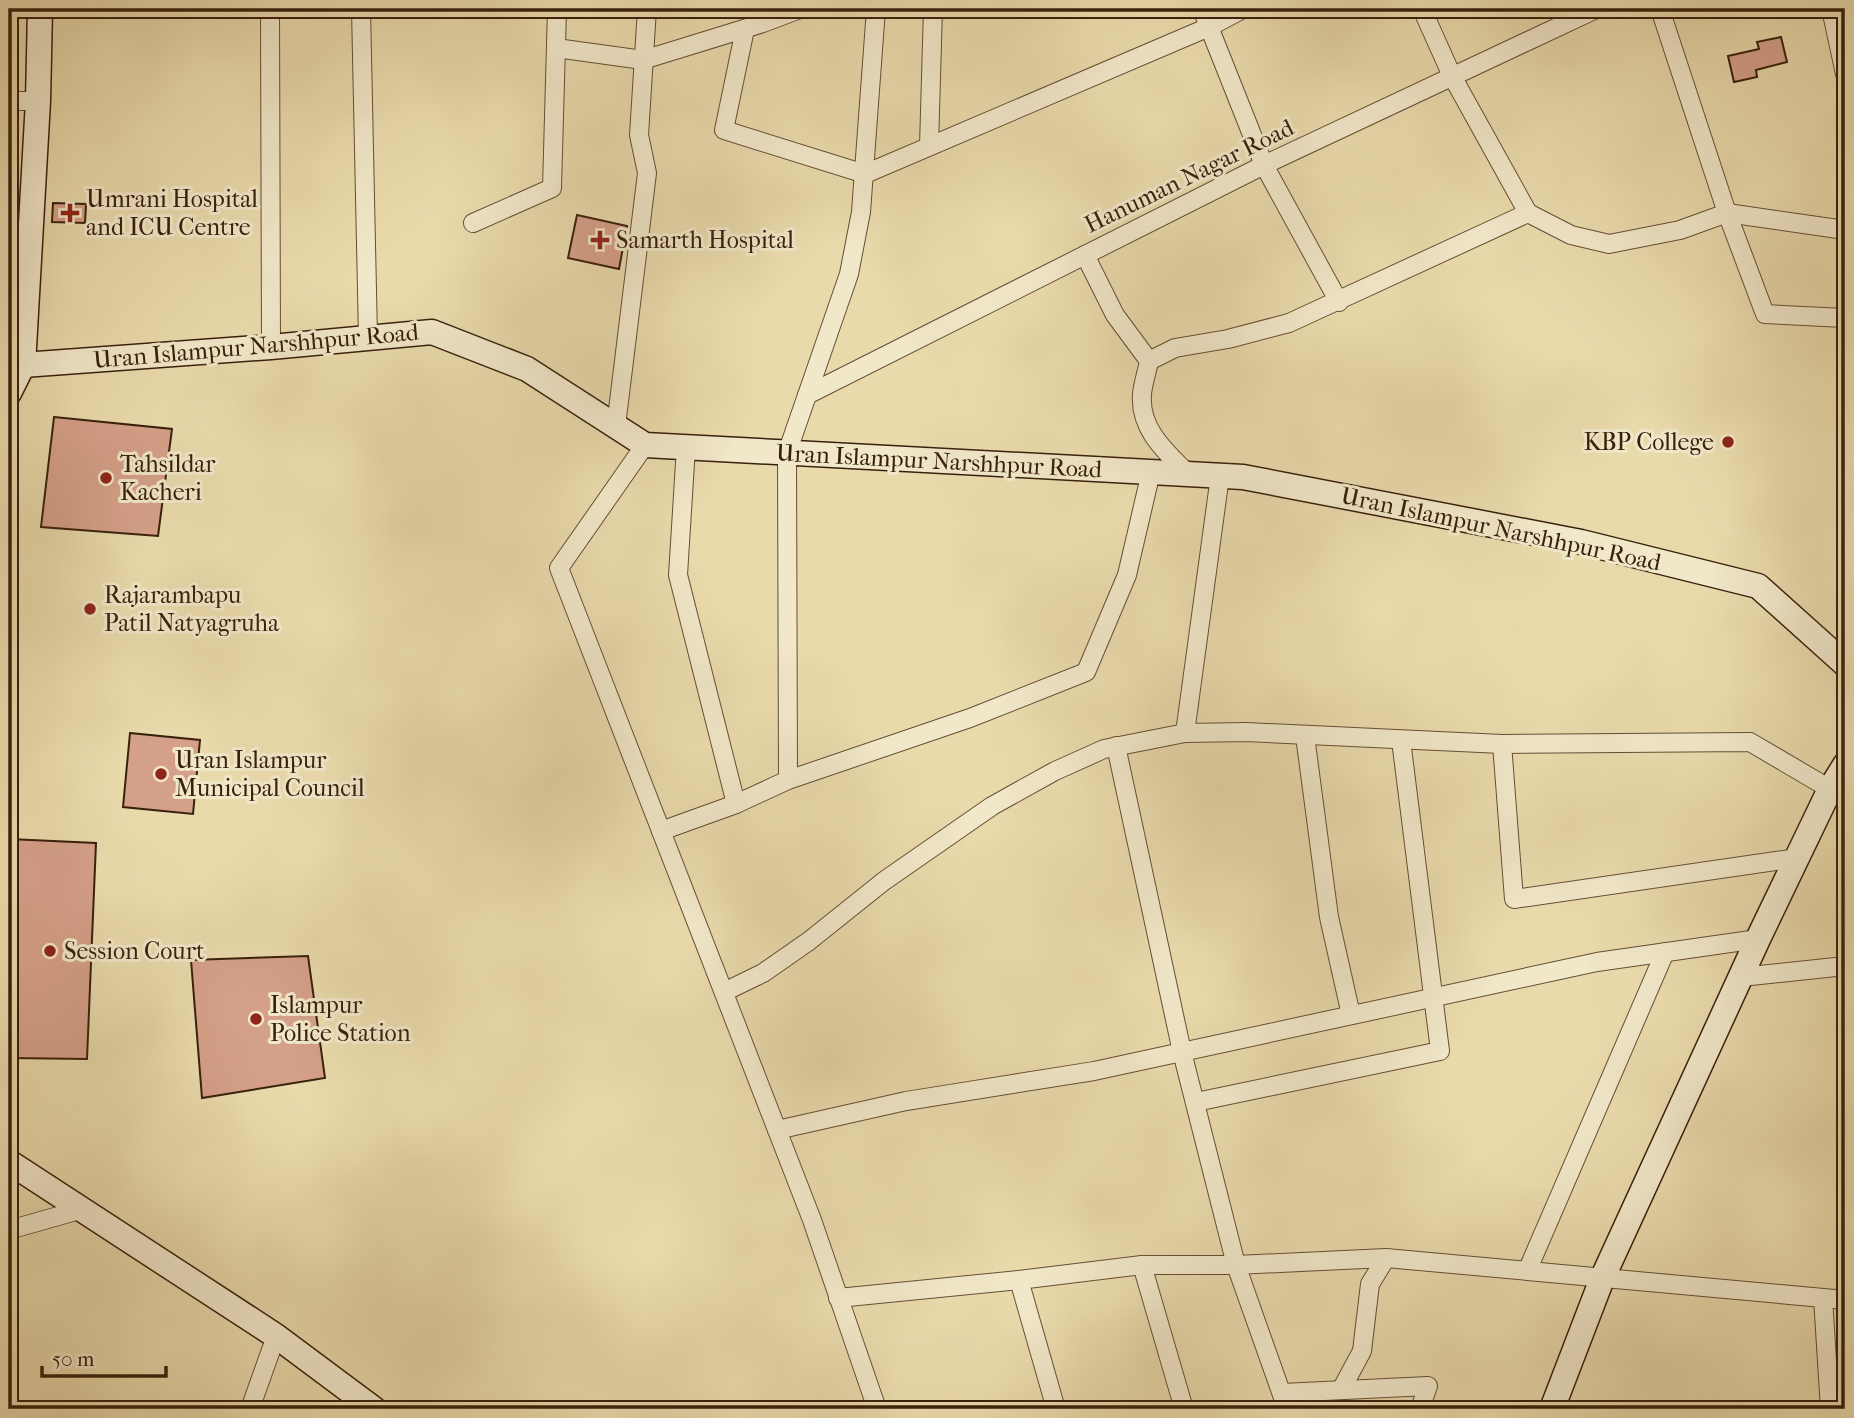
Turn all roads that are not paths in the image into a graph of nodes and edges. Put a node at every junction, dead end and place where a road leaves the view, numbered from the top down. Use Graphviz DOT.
graph roads {
  1 [pos="40,9"];
  2 [pos="270,9"];
  3 [pos="361,9"];
  4 [pos="557,9"];
  5 [pos="647,9"];
  6 [pos="800,9"];
  7 [pos="876,9"];
  8 [pos="933,9"];
  9 [pos="1202,9"];
  10 [pos="1243,9"];
  11 [pos="1422,9"];
  12 [pos="1596,9"];
  13 [pos="1660,9"];
  14 [pos="1831,9"];
  15 [pos="1209,27"];
  16 [pos="745,29"];
  17 [pos="556,48"];
  18 [pos="643,60"];
  19 [pos="1845,74"];
  20 [pos="1452,76"];
  21 [pos="9,102"];
  22 [pos="38,102"];
  23 [pos="929,146"];
  24 [pos="1264,165"];
  25 [pos="865,174"];
  26 [pos="1528,213"];
  27 [pos="1727,213"];
  28 [pos="472,223"];
  29 [pos="1845,230"];
  30 [pos="1085,255"];
  31 [pos="1339,302"];
  32 [pos="1845,318"];
  33 [pos="368,338"];
  34 [pos="271,347"];
  35 [pos="1149,361"];
  36 [pos="23,365"];
  37 [pos="9,393"];
  38 [pos="807,395"];
  39 [pos="616,426"];
  40 [pos="645,445"];
  41 [pos="686,447"];
  42 [pos="787,453"];
  43 [pos="1151,472"];
  44 [pos="1188,474"];
  45 [pos="1220,476"];
  46 [pos="1845,664"];
  47 [pos="1185,733"];
  48 [pos="1305,736"];
  49 [pos="1401,740"];
  50 [pos="1502,744"];
  51 [pos="1116,746"];
  52 [pos="1845,765"];
  53 [pos="788,780"];
  54 [pos="1830,789"];
  55 [pos="736,804"];
  56 [pos="661,831"];
  57 [pos="1797,858"];
  58 [pos="1758,939"];
  59 [pos="1665,952"];
  60 [pos="1845,966"];
  61 [pos="1741,978"];
  62 [pos="724,992"];
  63 [pos="1433,997"];
  64 [pos="1351,1015"];
  65 [pos="1182,1052"];
  66 [pos="1196,1102"];
  67 [pos="777,1130"];
  68 [pos="9,1162"];
  69 [pos="83,1209"];
  70 [pos="9,1230"];
  71 [pos="1386,1258"];
  72 [pos="1142,1265"];
  73 [pos="1236,1265"];
  74 [pos="1528,1269"];
  75 [pos="1602,1279"];
  76 [pos="1019,1280"];
  77 [pos="838,1298"];
  78 [pos="1823,1298"];
  79 [pos="1845,1300"];
  80 [pos="276,1336"];
  81 [pos="1341,1390"];
  82 [pos="1284,1401"];
  83 [pos="250,1409"];
  84 [pos="374,1409"];
  85 [pos="877,1409"];
  86 [pos="1056,1409"];
  87 [pos="1184,1409"];
  88 [pos="1420,1409"];
  89 [pos="1552,1409"];
  90 [pos="1830,1409"];
  1 -- 22 [label="main road"];
  2 -- 34 [label="street"];
  3 -- 33 [label="street"];
  4 -- 17 [label="street"];
  5 -- 18 [label="street"];
  6 -- 16 [label="street"];
  7 -- 25 [label="street"];
  8 -- 23 [label="street"];
  9 -- 15 [label="street"];
  10 -- 15 [label="street"];
  11 -- 20 [label="street"];
  12 -- 20 [label="street, Hanuman Nagar Road"];
  13 -- 27 [label="street"];
  14 -- 19 [label="street"];
  15 -- 23 [label="street"];
  15 -- 24 [label="street"];
  16 -- 18 [label="street"];
  16 -- 25 [label="street"];
  17 -- 18 [label="street"];
  17 -- 28 [label="street"];
  18 -- 39 [label="street"];
  20 -- 24 [label="street, Hanuman Nagar Road"];
  20 -- 26 [label="street"];
  21 -- 22 [label="street"];
  22 -- 36 [label="main road"];
  23 -- 25 [label="street"];
  24 -- 30 [label="street, Hanuman Nagar Road"];
  24 -- 31 [label="street"];
  25 -- 38 [label="street"];
  26 -- 27 [label="street"];
  26 -- 31 [label="street"];
  27 -- 29 [label="street"];
  27 -- 32 [label="street"];
  30 -- 35 [label="street"];
  30 -- 38 [label="street, Hanuman Nagar Road"];
  31 -- 35 [label="street"];
  33 -- 34 [label="main road, Uran Islampur Narshhpur Road"];
  33 -- 39 [label="main road, Uran Islampur Narshhpur Road"];
  34 -- 36 [label="main road, Uran Islampur Narshhpur Road"];
  35 -- 44 [label="street"];
  36 -- 37 [label="main road"];
  38 -- 42 [label="street"];
  39 -- 40 [label="main road, Uran Islampur Narshhpur Road"];
  40 -- 41 [label="main road, Uran Islampur Narshhpur Road"];
  40 -- 56 [label="street"];
  41 -- 42 [label="main road, Uran Islampur Narshhpur Road"];
  41 -- 55 [label="street"];
  42 -- 43 [label="main road, Uran Islampur Narshhpur Road"];
  42 -- 53 [label="street"];
  43 -- 44 [label="main road, Uran Islampur Narshhpur Road"];
  43 -- 53 [label="street"];
  44 -- 45 [label="main road, Uran Islampur Narshhpur Road"];
  45 -- 46 [label="main road, Uran Islampur Narshhpur Road"];
  45 -- 47 [label="street"];
  47 -- 48 [label="street"];
  47 -- 51 [label="street"];
  48 -- 49 [label="street"];
  48 -- 64 [label="street"];
  49 -- 50 [label="street"];
  49 -- 63 [label="street"];
  50 -- 54 [label="street"];
  50 -- 57 [label="street"];
  51 -- 62 [label="street"];
  51 -- 65 [label="street"];
  52 -- 54 [label="main road"];
  53 -- 55 [label="street"];
  54 -- 57 [label="main road"];
  55 -- 56 [label="street"];
  56 -- 62 [label="street"];
  57 -- 58 [label="main road"];
  58 -- 59 [label="street"];
  58 -- 61 [label="main road"];
  59 -- 63 [label="street"];
  59 -- 74 [label="street"];
  60 -- 61 [label="street"];
  61 -- 75 [label="main road"];
  62 -- 67 [label="street"];
  63 -- 64 [label="street"];
  63 -- 66 [label="street"];
  64 -- 65 [label="street"];
  65 -- 66 [label="street"];
  65 -- 67 [label="street"];
  66 -- 73 [label="street"];
  67 -- 77 [label="street"];
  68 -- 69 [label="main road"];
  69 -- 70 [label="street"];
  69 -- 80 [label="main road"];
  71 -- 73 [label="street"];
  71 -- 74 [label="street"];
  71 -- 81 [label="street"];
  72 -- 73 [label="street"];
  72 -- 76 [label="street"];
  72 -- 87 [label="street"];
  73 -- 82 [label="street"];
  74 -- 75 [label="street"];
  75 -- 78 [label="street"];
  75 -- 89 [label="main road"];
  76 -- 77 [label="street"];
  76 -- 86 [label="street"];
  77 -- 85 [label="street"];
  78 -- 79 [label="street"];
  78 -- 90 [label="street"];
  80 -- 83 [label="street"];
  80 -- 84 [label="main road"];
  81 -- 82 [label="street"];
  81 -- 88 [label="street"];
}
